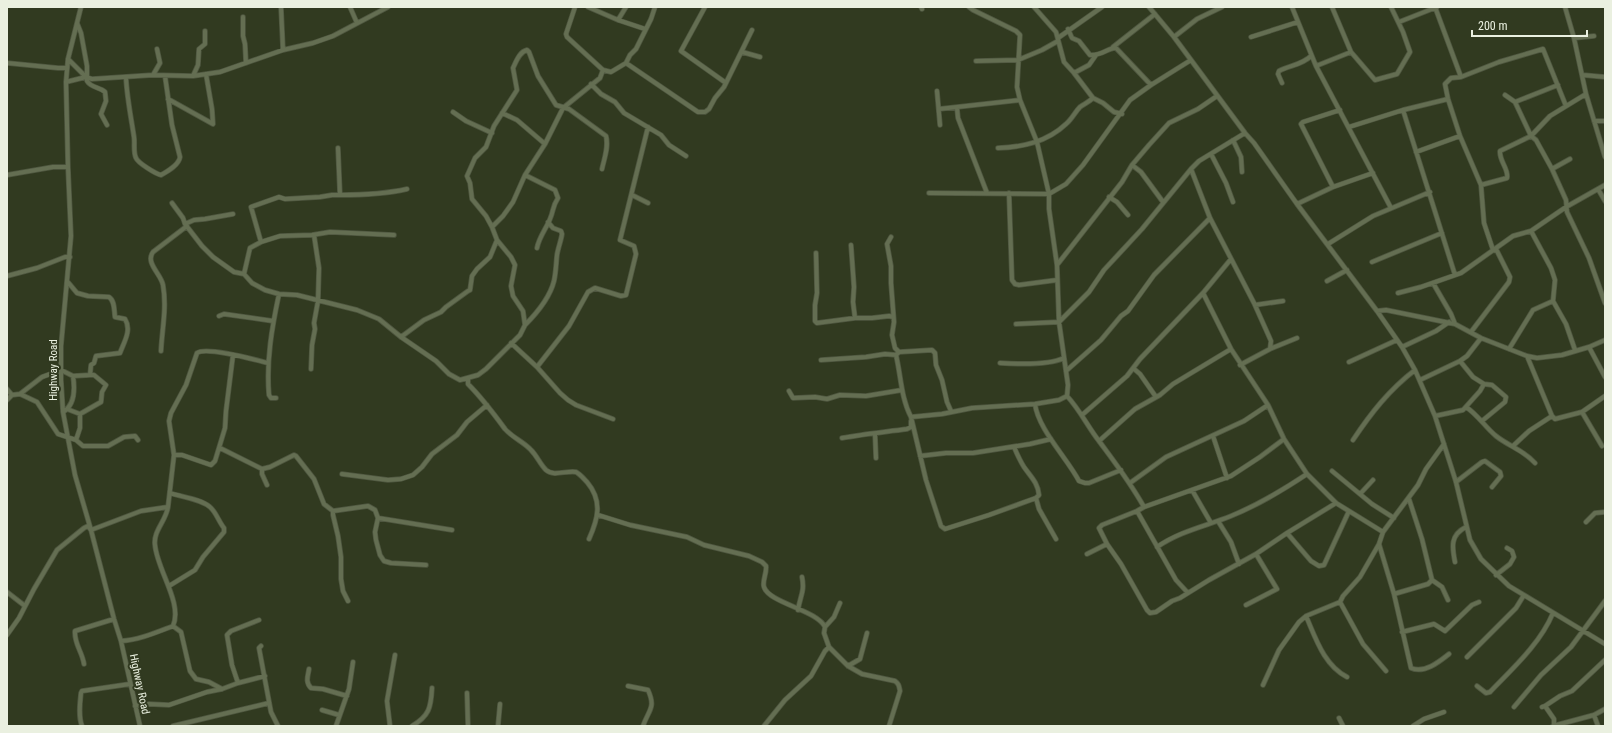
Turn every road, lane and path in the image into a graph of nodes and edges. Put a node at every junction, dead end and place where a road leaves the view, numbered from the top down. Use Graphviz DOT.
graph roads {
  1 [pos="80,7"];
  2 [pos="281,7"];
  3 [pos="350,7"];
  4 [pos="388,7"];
  5 [pos="574,7"];
  6 [pos="588,7"];
  7 [pos="626,7"];
  8 [pos="655,7"];
  9 [pos="705,7"];
  10 [pos="969,7"];
  11 [pos="1034,7"];
  12 [pos="1093,7"];
  13 [pos="1102,7"];
  14 [pos="1149,7"];
  15 [pos="1222,7"];
  16 [pos="1292,7"];
  17 [pos="1332,7"];
  18 [pos="1391,7"];
  19 [pos="1436,7"];
  20 [pos="1565,7"];
  21 [pos="1096,12"];
  22 [pos="1154,14"];
  23 [pos="243,17"];
  24 [pos="618,20"];
  25 [pos="1298,22"];
  26 [pos="1398,22"];
  27 [pos="77,23"];
  28 [pos="357,24"];
  29 [pos="645,29"];
  30 [pos="752,30"];
  31 [pos="1068,30"];
  32 [pos="205,31"];
  33 [pos="1594,36"];
  34 [pos="1174,37"];
  35 [pos="1059,38"];
  36 [pos="1251,38"];
  37 [pos="1574,38"];
  38 [pos="1113,47"];
  39 [pos="157,50"];
  40 [pos="283,50"];
  41 [pos="742,52"];
  42 [pos="1351,52"];
  43 [pos="1096,55"];
  44 [pos="1312,56"];
  45 [pos="760,57"];
  46 [pos="68,59"];
  47 [pos="1018,60"];
  48 [pos="1192,60"];
  49 [pos="976,61"];
  50 [pos="7,63"];
  51 [pos="246,63"];
  52 [pos="626,63"];
  53 [pos="1316,66"];
  54 [pos="67,68"];
  55 [pos="603,70"];
  56 [pos="1074,73"];
  57 [pos="206,74"];
  58 [pos="153,75"];
  59 [pos="1583,75"];
  60 [pos="165,76"];
  61 [pos="193,76"];
  62 [pos="86,77"];
  63 [pos="1461,77"];
  64 [pos="1605,77"];
  65 [pos="126,78"];
  66 [pos="66,82"];
  67 [pos="726,83"];
  68 [pos="1282,83"];
  69 [pos="591,84"];
  70 [pos="1150,85"];
  71 [pos="1558,85"];
  72 [pos="937,90"];
  73 [pos="1586,94"];
  74 [pos="1505,95"];
  75 [pos="1217,96"];
  76 [pos="1093,98"];
  77 [pos="168,99"];
  78 [pos="1448,99"];
  79 [pos="1020,100"];
  80 [pos="1515,102"];
  81 [pos="1566,106"];
  82 [pos="563,108"];
  83 [pos="958,108"];
  84 [pos="939,109"];
  85 [pos="1340,110"];
  86 [pos="1403,110"];
  87 [pos="453,112"];
  88 [pos="502,113"];
  89 [pos="1122,114"];
  90 [pos="1605,120"];
  91 [pos="1594,121"];
  92 [pos="940,124"];
  93 [pos="107,125"];
  94 [pos="648,127"];
  95 [pos="1349,127"];
  96 [pos="492,133"];
  97 [pos="1245,133"];
  98 [pos="1460,136"];
  99 [pos="1531,136"];
  100 [pos="1233,140"];
  101 [pos="1037,142"];
  102 [pos="544,144"];
  103 [pos="338,148"];
  104 [pos="998,148"];
  105 [pos="1416,152"];
  106 [pos="1211,154"];
  107 [pos="686,156"];
  108 [pos="1605,156"];
  109 [pos="1570,159"];
  110 [pos="1132,165"];
  111 [pos="68,167"];
  112 [pos="1191,169"];
  113 [pos="1552,169"];
  114 [pos="602,170"];
  115 [pos="1242,172"];
  116 [pos="1373,173"];
  117 [pos="7,175"];
  118 [pos="525,175"];
  119 [pos="1481,184"];
  120 [pos="1605,185"];
  121 [pos="1333,187"];
  122 [pos="407,189"];
  123 [pos="1598,189"];
  124 [pos="1430,192"];
  125 [pos="929,193"];
  126 [pos="987,193"];
  127 [pos="1009,193"];
  128 [pos="1049,194"];
  129 [pos="340,196"];
  130 [pos="632,196"];
  131 [pos="1110,197"];
  132 [pos="1605,201"];
  133 [pos="1163,202"];
  134 [pos="1233,202"];
  135 [pos="172,203"];
  136 [pos="648,204"];
  137 [pos="1297,204"];
  138 [pos="1566,207"];
  139 [pos="1391,208"];
  140 [pos="233,214"];
  141 [pos="1128,215"];
  142 [pos="1210,218"];
  143 [pos="548,222"];
  144 [pos="186,225"];
  145 [pos="492,227"];
  146 [pos="1531,231"];
  147 [pos="1442,233"];
  148 [pos="314,234"];
  149 [pos="394,235"];
  150 [pos="891,237"];
  151 [pos="497,240"];
  152 [pos="261,242"];
  153 [pos="1328,244"];
  154 [pos="851,245"];
  155 [pos="536,248"];
  156 [pos="1493,250"];
  157 [pos="816,253"];
  158 [pos="70,257"];
  159 [pos="1231,259"];
  160 [pos="1372,262"];
  161 [pos="1057,265"];
  162 [pos="1347,270"];
  163 [pos="244,274"];
  164 [pos="1455,275"];
  165 [pos="7,276"];
  166 [pos="67,280"];
  167 [pos="1057,280"];
  168 [pos="1327,281"];
  169 [pos="1434,283"];
  170 [pos="1202,293"];
  171 [pos="1398,293"];
  172 [pos="279,294"];
  173 [pos="318,301"];
  174 [pos="1283,301"];
  175 [pos="1552,301"];
  176 [pos="1605,303"];
  177 [pos="1255,305"];
  178 [pos="1377,311"];
  179 [pos="219,316"];
  180 [pos="893,317"];
  181 [pos="855,318"];
  182 [pos="274,321"];
  183 [pos="1059,322"];
  184 [pos="1449,322"];
  185 [pos="1016,324"];
  186 [pos="1455,324"];
  187 [pos="525,326"];
  188 [pos="1471,332"];
  189 [pos="401,337"];
  190 [pos="1297,338"];
  191 [pos="1481,338"];
  192 [pos="1397,340"];
  193 [pos="1605,340"];
  194 [pos="511,343"];
  195 [pos="1402,346"];
  196 [pos="1588,347"];
  197 [pos="1270,349"];
  198 [pos="1509,349"];
  199 [pos="1231,350"];
  200 [pos="1575,350"];
  201 [pos="161,351"];
  202 [pos="233,354"];
  203 [pos="898,354"];
  204 [pos="1527,356"];
  205 [pos="1064,358"];
  206 [pos="821,360"];
  207 [pos="1460,361"];
  208 [pos="1349,362"];
  209 [pos="268,363"];
  210 [pos="1000,363"];
  211 [pos="1240,365"];
  212 [pos="537,367"];
  213 [pos="1133,368"];
  214 [pos="311,369"];
  215 [pos="61,370"];
  216 [pos="1415,370"];
  217 [pos="1066,371"];
  218 [pos="90,375"];
  219 [pos="73,376"];
  220 [pos="1605,377"];
  221 [pos="468,379"];
  222 [pos="1420,380"];
  223 [pos="1484,384"];
  224 [pos="7,389"];
  225 [pos="902,390"];
  226 [pos="789,391"];
  227 [pos="20,394"];
  228 [pos="12,395"];
  229 [pos="1067,396"];
  230 [pos="1605,396"];
  231 [pos="1156,397"];
  232 [pos="276,398"];
  233 [pos="7,400"];
  234 [pos="1035,404"];
  235 [pos="487,405"];
  236 [pos="1268,405"];
  237 [pos="1466,407"];
  238 [pos="67,409"];
  239 [pos="951,411"];
  240 [pos="63,412"];
  241 [pos="1582,412"];
  242 [pos="80,414"];
  243 [pos="1082,415"];
  244 [pos="1435,416"];
  245 [pos="1552,416"];
  246 [pos="911,417"];
  247 [pos="613,419"];
  248 [pos="1482,421"];
  249 [pos="876,434"];
  250 [pos="66,435"];
  251 [pos="1213,436"];
  252 [pos="842,438"];
  253 [pos="1284,438"];
  254 [pos="1051,439"];
  255 [pos="76,440"];
  256 [pos="138,440"];
  257 [pos="1353,440"];
  258 [pos="1099,441"];
  259 [pos="1444,444"];
  260 [pos="1514,446"];
  261 [pos="1602,446"];
  262 [pos="1014,447"];
  263 [pos="220,448"];
  264 [pos="174,455"];
  265 [pos="920,456"];
  266 [pos="876,458"];
  267 [pos="1535,463"];
  268 [pos="262,469"];
  269 [pos="1121,470"];
  270 [pos="1332,471"];
  271 [pos="342,474"];
  272 [pos="1307,474"];
  273 [pos="1227,478"];
  274 [pos="1373,480"];
  275 [pos="1456,482"];
  276 [pos="1130,483"];
  277 [pos="267,486"];
  278 [pos="1492,487"];
  279 [pos="1192,490"];
  280 [pos="170,494"];
  281 [pos="1360,494"];
  282 [pos="1036,498"];
  283 [pos="1409,499"];
  284 [pos="1336,503"];
  285 [pos="168,507"];
  286 [pos="1144,507"];
  287 [pos="333,511"];
  288 [pos="1137,511"];
  289 [pos="1349,511"];
  290 [pos="1605,512"];
  291 [pos="598,515"];
  292 [pos="378,518"];
  293 [pos="1394,518"];
  294 [pos="1218,521"];
  295 [pos="1586,522"];
  296 [pos="1211,523"];
  297 [pos="1466,527"];
  298 [pos="91,530"];
  299 [pos="452,530"];
  300 [pos="1383,532"];
  301 [pos="1287,533"];
  302 [pos="589,539"];
  303 [pos="1056,539"];
  304 [pos="1107,544"];
  305 [pos="1379,544"];
  306 [pos="1157,547"];
  307 [pos="1507,548"];
  308 [pos="1087,554"];
  309 [pos="1256,554"];
  310 [pos="1455,562"];
  311 [pos="1238,564"];
  312 [pos="426,565"];
  313 [pos="1496,575"];
  314 [pos="802,577"];
  315 [pos="1432,580"];
  316 [pos="169,586"];
  317 [pos="7,592"];
  318 [pos="1188,593"];
  319 [pos="1394,594"];
  320 [pos="1524,595"];
  321 [pos="1448,600"];
  322 [pos="348,601"];
  323 [pos="1340,602"];
  324 [pos="1479,602"];
  325 [pos="1605,602"];
  326 [pos="840,604"];
  327 [pos="1246,605"];
  328 [pos="24,606"];
  329 [pos="798,610"];
  330 [pos="1553,613"];
  331 [pos="1306,616"];
  332 [pos="114,619"];
  333 [pos="259,620"];
  334 [pos="173,626"];
  335 [pos="825,627"];
  336 [pos="1582,631"];
  337 [pos="1402,632"];
  338 [pos="867,633"];
  339 [pos="7,635"];
  340 [pos="122,641"];
  341 [pos="1605,644"];
  342 [pos="261,646"];
  343 [pos="829,647"];
  344 [pos="1449,654"];
  345 [pos="395,655"];
  346 [pos="1467,657"];
  347 [pos="1605,660"];
  348 [pos="353,662"];
  349 [pos="84,664"];
  350 [pos="848,666"];
  351 [pos="309,669"];
  352 [pos="1386,671"];
  353 [pos="265,676"];
  354 [pos="1347,677"];
  355 [pos="238,683"];
  356 [pos="130,684"];
  357 [pos="1263,685"];
  358 [pos="628,686"];
  359 [pos="1477,686"];
  360 [pos="432,688"];
  361 [pos="222,689"];
  362 [pos="467,693"];
  363 [pos="347,696"];
  364 [pos="269,703"];
  365 [pos="500,704"];
  366 [pos="135,706"];
  367 [pos="1514,707"];
  368 [pos="1605,709"];
  369 [pos="322,710"];
  370 [pos="1444,712"];
  371 [pos="339,715"];
  372 [pos="1594,715"];
  373 [pos="1339,718"];
  374 [pos="83,726"];
  375 [pos="140,726"];
  376 [pos="173,726"];
  377 [pos="278,726"];
  378 [pos="336,726"];
  379 [pos="390,726"];
  380 [pos="412,726"];
  381 [pos="468,726"];
  382 [pos="498,726"];
  383 [pos="643,726"];
  384 [pos="764,726"];
  385 [pos="889,726"];
  386 [pos="1343,726"];
  387 [pos="1413,726"];
  388 [pos="1554,726"];
  389 [pos="1598,726"];
  1 -- 27 [label="street, Highway Road"];
  2 -- 40 [label="street"];
  3 -- 28 [label="street"];
  4 -- 28 [label="street"];
  5 -- 55 [label="street"];
  6 -- 24 [label="street"];
  7 -- 24 [label="street"];
  8 -- 29 [label="street"];
  9 -- 67 [label="street"];
  10 -- 47 [label="street"];
  11 -- 35 [label="street"];
  12 -- 21 [label="street"];
  13 -- 21 [label="street"];
  14 -- 22 [label="street"];
  15 -- 34 [label="street"];
  16 -- 25 [label="street"];
  17 -- 42 [label="street"];
  18 -- 26 [label="street"];
  19 -- 26 [label="street"];
  19 -- 63 [label="street"];
  20 -- 37 [label="street"];
  21 -- 31 [label="street"];
  22 -- 34 [label="street"];
  22 -- 38 [label="street"];
  23 -- 51 [label="street"];
  24 -- 29 [label="street"];
  25 -- 36 [label="street"];
  25 -- 44 [label="street"];
  26 -- 42 [label="street"];
  27 -- 46 [label="street, Highway Road"];
  27 -- 62 [label="street"];
  28 -- 40 [label="street"];
  29 -- 52 [label="street"];
  30 -- 41 [label="street"];
  31 -- 35 [label="street"];
  31 -- 43 [label="street"];
  32 -- 61 [label="street"];
  33 -- 37 [label="street"];
  34 -- 48 [label="street"];
  35 -- 47 [label="street"];
  35 -- 56 [label="street"];
  37 -- 59 [label="street"];
  38 -- 43 [label="street"];
  38 -- 70 [label="street"];
  39 -- 58 [label="street"];
  40 -- 51 [label="street"];
  41 -- 45 [label="street"];
  41 -- 67 [label="street"];
  42 -- 53 [label="street"];
  43 -- 56 [label="street"];
  44 -- 53 [label="street"];
  44 -- 68 [label="street"];
  46 -- 54 [label="street, Highway Road"];
  46 -- 62 [label="street"];
  47 -- 49 [label="street"];
  47 -- 79 [label="street"];
  48 -- 70 [label="street"];
  48 -- 75 [label="street"];
  50 -- 54 [label="street"];
  51 -- 57 [label="street"];
  52 -- 55 [label="street"];
  52 -- 67 [label="street"];
  53 -- 85 [label="street"];
  54 -- 66 [label="street, Highway Road"];
  55 -- 69 [label="street"];
  56 -- 76 [label="street"];
  57 -- 61 [label="street"];
  57 -- 77 [label="street"];
  58 -- 60 [label="street"];
  58 -- 65 [label="street"];
  59 -- 64 [label="street"];
  59 -- 73 [label="street"];
  60 -- 61 [label="street"];
  60 -- 77 [label="street"];
  62 -- 65 [label="street"];
  62 -- 66 [label="street"];
  62 -- 93 [label="street"];
  63 -- 71 [label="street"];
  63 -- 78 [label="street"];
  65 -- 77 [label="street"];
  66 -- 111 [label="street, Highway Road"];
  69 -- 82 [label="street"];
  69 -- 94 [label="street"];
  70 -- 89 [label="street"];
  71 -- 80 [label="street"];
  71 -- 81 [label="street"];
  72 -- 84 [label="street"];
  73 -- 81 [label="street"];
  73 -- 91 [label="street"];
  74 -- 80 [label="street"];
  75 -- 97 [label="street"];
  75 -- 110 [label="street"];
  76 -- 89 [label="street"];
  76 -- 101 [label="street"];
  78 -- 86 [label="street"];
  78 -- 98 [label="street"];
  79 -- 83 [label="street"];
  79 -- 101 [label="street"];
  80 -- 99 [label="street"];
  81 -- 99 [label="street"];
  82 -- 88 [label="street"];
  82 -- 102 [label="street"];
  82 -- 114 [label="street"];
  83 -- 84 [label="street"];
  83 -- 126 [label="street"];
  84 -- 92 [label="street"];
  85 -- 95 [label="street"];
  85 -- 121 [label="street"];
  86 -- 95 [label="street"];
  86 -- 105 [label="street"];
  87 -- 96 [label="street"];
  88 -- 96 [label="street"];
  88 -- 102 [label="street"];
  89 -- 128 [label="street"];
  90 -- 91 [label="street"];
  91 -- 108 [label="street"];
  94 -- 107 [label="street"];
  94 -- 130 [label="street"];
  95 -- 116 [label="street"];
  96 -- 145 [label="street"];
  97 -- 100 [label="street"];
  97 -- 137 [label="street"];
  98 -- 105 [label="street"];
  98 -- 119 [label="street"];
  99 -- 113 [label="street"];
  99 -- 119 [label="street"];
  100 -- 106 [label="street"];
  100 -- 115 [label="street"];
  101 -- 104 [label="street"];
  101 -- 128 [label="street"];
  102 -- 118 [label="street"];
  103 -- 129 [label="street"];
  105 -- 124 [label="street"];
  106 -- 112 [label="street"];
  106 -- 134 [label="street"];
  109 -- 113 [label="street"];
  110 -- 131 [label="street"];
  110 -- 133 [label="street"];
  111 -- 117 [label="street"];
  111 -- 158 [label="street, Highway Road"];
  112 -- 133 [label="street"];
  112 -- 142 [label="street"];
  113 -- 138 [label="street"];
  116 -- 121 [label="street"];
  116 -- 139 [label="street"];
  118 -- 143 [label="street"];
  118 -- 145 [label="street"];
  119 -- 156 [label="street"];
  120 -- 123 [label="street"];
  121 -- 137 [label="street"];
  122 -- 129 [label="street"];
  123 -- 132 [label="street"];
  123 -- 138 [label="street"];
  124 -- 139 [label="street"];
  124 -- 147 [label="street"];
  125 -- 126 [label="street"];
  126 -- 127 [label="street"];
  127 -- 128 [label="street"];
  127 -- 167 [label="street"];
  128 -- 161 [label="street"];
  129 -- 152 [label="street"];
  130 -- 136 [label="street"];
  130 -- 212 [label="street"];
  131 -- 141 [label="street"];
  131 -- 161 [label="street"];
  133 -- 183 [label="street"];
  135 -- 144 [label="street"];
  137 -- 153 [label="street"];
  138 -- 146 [label="street"];
  138 -- 176 [label="street"];
  139 -- 153 [label="street"];
  140 -- 144 [label="street"];
  142 -- 159 [label="street"];
  142 -- 217 [label="street"];
  143 -- 155 [label="street"];
  143 -- 187 [label="street"];
  144 -- 163 [label="street"];
  144 -- 201 [label="street"];
  145 -- 151 [label="street"];
  146 -- 156 [label="street"];
  146 -- 175 [label="street"];
  147 -- 160 [label="street"];
  147 -- 164 [label="street"];
  148 -- 149 [label="street"];
  148 -- 152 [label="street"];
  148 -- 173 [label="street"];
  150 -- 180 [label="street"];
  151 -- 187 [label="street"];
  151 -- 189 [label="street"];
  152 -- 163 [label="street"];
  153 -- 162 [label="street"];
  154 -- 181 [label="street"];
  156 -- 164 [label="street"];
  156 -- 188 [label="street"];
  157 -- 181 [label="street"];
  158 -- 165 [label="street"];
  158 -- 166 [label="street, Highway Road"];
  159 -- 170 [label="street"];
  159 -- 177 [label="street"];
  161 -- 167 [label="street"];
  162 -- 168 [label="street"];
  162 -- 178 [label="street"];
  163 -- 172 [label="street"];
  164 -- 169 [label="street"];
  166 -- 215 [label="street, Highway Road"];
  166 -- 218 [label="street"];
  167 -- 183 [label="street"];
  169 -- 171 [label="street"];
  169 -- 186 [label="street"];
  170 -- 199 [label="street"];
  170 -- 213 [label="street"];
  172 -- 173 [label="street"];
  172 -- 182 [label="street"];
  173 -- 189 [label="street"];
  173 -- 214 [label="street"];
  174 -- 177 [label="street"];
  175 -- 198 [label="street"];
  175 -- 200 [label="street"];
  177 -- 197 [label="street"];
  178 -- 184 [label="street"];
  178 -- 192 [label="street"];
  179 -- 182 [label="street"];
  180 -- 181 [label="street"];
  180 -- 203 [label="street"];
  182 -- 209 [label="street"];
  183 -- 185 [label="street"];
  183 -- 205 [label="street"];
  184 -- 186 [label="street"];
  184 -- 195 [label="street"];
  186 -- 188 [label="street"];
  187 -- 194 [label="street"];
  188 -- 191 [label="street"];
  189 -- 221 [label="street"];
  190 -- 197 [label="street"];
  191 -- 198 [label="street"];
  191 -- 207 [label="street"];
  192 -- 195 [label="street"];
  192 -- 208 [label="street"];
  193 -- 196 [label="street"];
  194 -- 212 [label="street"];
  194 -- 221 [label="street"];
  195 -- 216 [label="street"];
  196 -- 200 [label="street"];
  196 -- 220 [label="street"];
  197 -- 211 [label="street"];
  198 -- 204 [label="street"];
  199 -- 211 [label="street"];
  199 -- 231 [label="street"];
  200 -- 204 [label="street"];
  202 -- 209 [label="street"];
  202 -- 263 [label="street"];
  202 -- 264 [label="street"];
  203 -- 206 [label="street"];
  203 -- 225 [label="street"];
  203 -- 239 [label="street"];
  204 -- 245 [label="street"];
  205 -- 210 [label="street"];
  205 -- 217 [label="street"];
  207 -- 222 [label="street"];
  207 -- 223 [label="street"];
  209 -- 232 [label="street"];
  211 -- 236 [label="street"];
  212 -- 247 [label="street"];
  213 -- 231 [label="street"];
  213 -- 243 [label="street"];
  215 -- 219 [label="street"];
  215 -- 227 [label="street"];
  215 -- 240 [label="street, Highway Road"];
  216 -- 222 [label="street"];
  216 -- 257 [label="street"];
  217 -- 229 [label="street"];
  218 -- 219 [label="street"];
  218 -- 242 [label="street"];
  219 -- 238 [label="street"];
  221 -- 235 [label="street"];
  222 -- 244 [label="street"];
  223 -- 237 [label="street"];
  223 -- 248 [label="street"];
  224 -- 228 [label="street"];
  225 -- 226 [label="street"];
  225 -- 246 [label="street"];
  227 -- 228 [label="street"];
  227 -- 250 [label="street"];
  228 -- 233 [label="street"];
  229 -- 234 [label="street"];
  229 -- 243 [label="street"];
  230 -- 241 [label="street"];
  231 -- 258 [label="street"];
  234 -- 239 [label="street"];
  234 -- 254 [label="street"];
  235 -- 271 [label="street"];
  235 -- 291 [label="street"];
  236 -- 251 [label="street"];
  236 -- 253 [label="street"];
  237 -- 244 [label="street"];
  237 -- 248 [label="street"];
  238 -- 240 [label="street"];
  238 -- 242 [label="street"];
  239 -- 246 [label="street"];
  240 -- 250 [label="street, Highway Road"];
  241 -- 245 [label="street"];
  241 -- 261 [label="street"];
  242 -- 255 [label="street"];
  243 -- 258 [label="street"];
  244 -- 259 [label="street"];
  245 -- 260 [label="street"];
  246 -- 249 [label="street"];
  246 -- 265 [label="street"];
  248 -- 260 [label="street"];
  249 -- 252 [label="street"];
  249 -- 266 [label="street"];
  250 -- 255 [label="street"];
  250 -- 298 [label="street, Highway Road"];
  251 -- 273 [label="street"];
  251 -- 276 [label="street"];
  253 -- 272 [label="street"];
  253 -- 273 [label="street"];
  254 -- 262 [label="street"];
  254 -- 269 [label="street"];
  255 -- 256 [label="street"];
  258 -- 269 [label="street"];
  259 -- 275 [label="street"];
  259 -- 283 [label="street"];
  260 -- 267 [label="street"];
  262 -- 265 [label="street"];
  262 -- 282 [label="street"];
  263 -- 264 [label="street"];
  263 -- 268 [label="street"];
  264 -- 280 [label="street"];
  265 -- 282 [label="street"];
  268 -- 277 [label="street"];
  268 -- 287 [label="street"];
  269 -- 276 [label="street"];
  270 -- 281 [label="street"];
  272 -- 284 [label="street"];
  272 -- 294 [label="street"];
  273 -- 279 [label="street"];
  274 -- 281 [label="street"];
  275 -- 278 [label="street"];
  275 -- 297 [label="street"];
  276 -- 286 [label="street"];
  279 -- 286 [label="street"];
  279 -- 296 [label="street"];
  280 -- 285 [label="street"];
  280 -- 316 [label="street"];
  281 -- 293 [label="street"];
  282 -- 303 [label="street"];
  283 -- 293 [label="street"];
  283 -- 315 [label="street"];
  284 -- 289 [label="street"];
  284 -- 301 [label="street"];
  285 -- 298 [label="street"];
  285 -- 316 [label="street"];
  286 -- 288 [label="street"];
  287 -- 292 [label="street"];
  287 -- 322 [label="street"];
  288 -- 304 [label="street"];
  288 -- 306 [label="street"];
  289 -- 300 [label="street"];
  289 -- 301 [label="street"];
  290 -- 295 [label="street"];
  291 -- 302 [label="street"];
  291 -- 329 [label="street"];
  292 -- 299 [label="street"];
  292 -- 312 [label="street"];
  293 -- 300 [label="street"];
  294 -- 296 [label="street"];
  294 -- 311 [label="street"];
  296 -- 306 [label="street"];
  297 -- 310 [label="street"];
  297 -- 313 [label="street"];
  298 -- 328 [label="street"];
  298 -- 332 [label="street, Highway Road"];
  300 -- 305 [label="street"];
  301 -- 309 [label="street"];
  304 -- 308 [label="street"];
  304 -- 318 [label="street"];
  305 -- 319 [label="street"];
  305 -- 323 [label="street"];
  306 -- 318 [label="street"];
  307 -- 313 [label="street"];
  309 -- 311 [label="street"];
  309 -- 327 [label="street"];
  311 -- 318 [label="street"];
  313 -- 320 [label="street"];
  314 -- 329 [label="street"];
  315 -- 319 [label="street"];
  315 -- 321 [label="street"];
  316 -- 334 [label="street"];
  317 -- 328 [label="street"];
  319 -- 337 [label="street"];
  320 -- 330 [label="street"];
  320 -- 346 [label="street"];
  323 -- 331 [label="street"];
  323 -- 352 [label="street"];
  324 -- 337 [label="street"];
  325 -- 336 [label="street"];
  326 -- 335 [label="street"];
  328 -- 339 [label="street"];
  329 -- 335 [label="street"];
  330 -- 336 [label="street"];
  330 -- 359 [label="street"];
  331 -- 354 [label="street"];
  331 -- 357 [label="street"];
  332 -- 340 [label="street, Highway Road"];
  332 -- 349 [label="street"];
  333 -- 355 [label="street"];
  334 -- 340 [label="street"];
  334 -- 361 [label="street"];
  335 -- 343 [label="street"];
  336 -- 341 [label="street"];
  336 -- 367 [label="street"];
  337 -- 344 [label="street"];
  338 -- 350 [label="street"];
  340 -- 356 [label="street, Highway Road"];
  342 -- 353 [label="street"];
  343 -- 350 [label="street"];
  343 -- 384 [label="street"];
  345 -- 379 [label="street"];
  347 -- 388 [label="street"];
  348 -- 363 [label="street"];
  350 -- 385 [label="street"];
  351 -- 363 [label="street"];
  353 -- 355 [label="street"];
  353 -- 364 [label="street"];
  355 -- 361 [label="street"];
  356 -- 366 [label="street, Highway Road"];
  356 -- 374 [label="street"];
  358 -- 383 [label="street"];
  360 -- 380 [label="street"];
  361 -- 366 [label="street"];
  362 -- 381 [label="street"];
  363 -- 371 [label="street"];
  364 -- 376 [label="street"];
  364 -- 377 [label="street"];
  365 -- 382 [label="street"];
  366 -- 375 [label="street, Highway Road"];
  368 -- 372 [label="street"];
  369 -- 371 [label="street"];
  370 -- 387 [label="street"];
  371 -- 378 [label="street"];
  372 -- 388 [label="street"];
  372 -- 389 [label="street"];
  373 -- 386 [label="street"];
}
